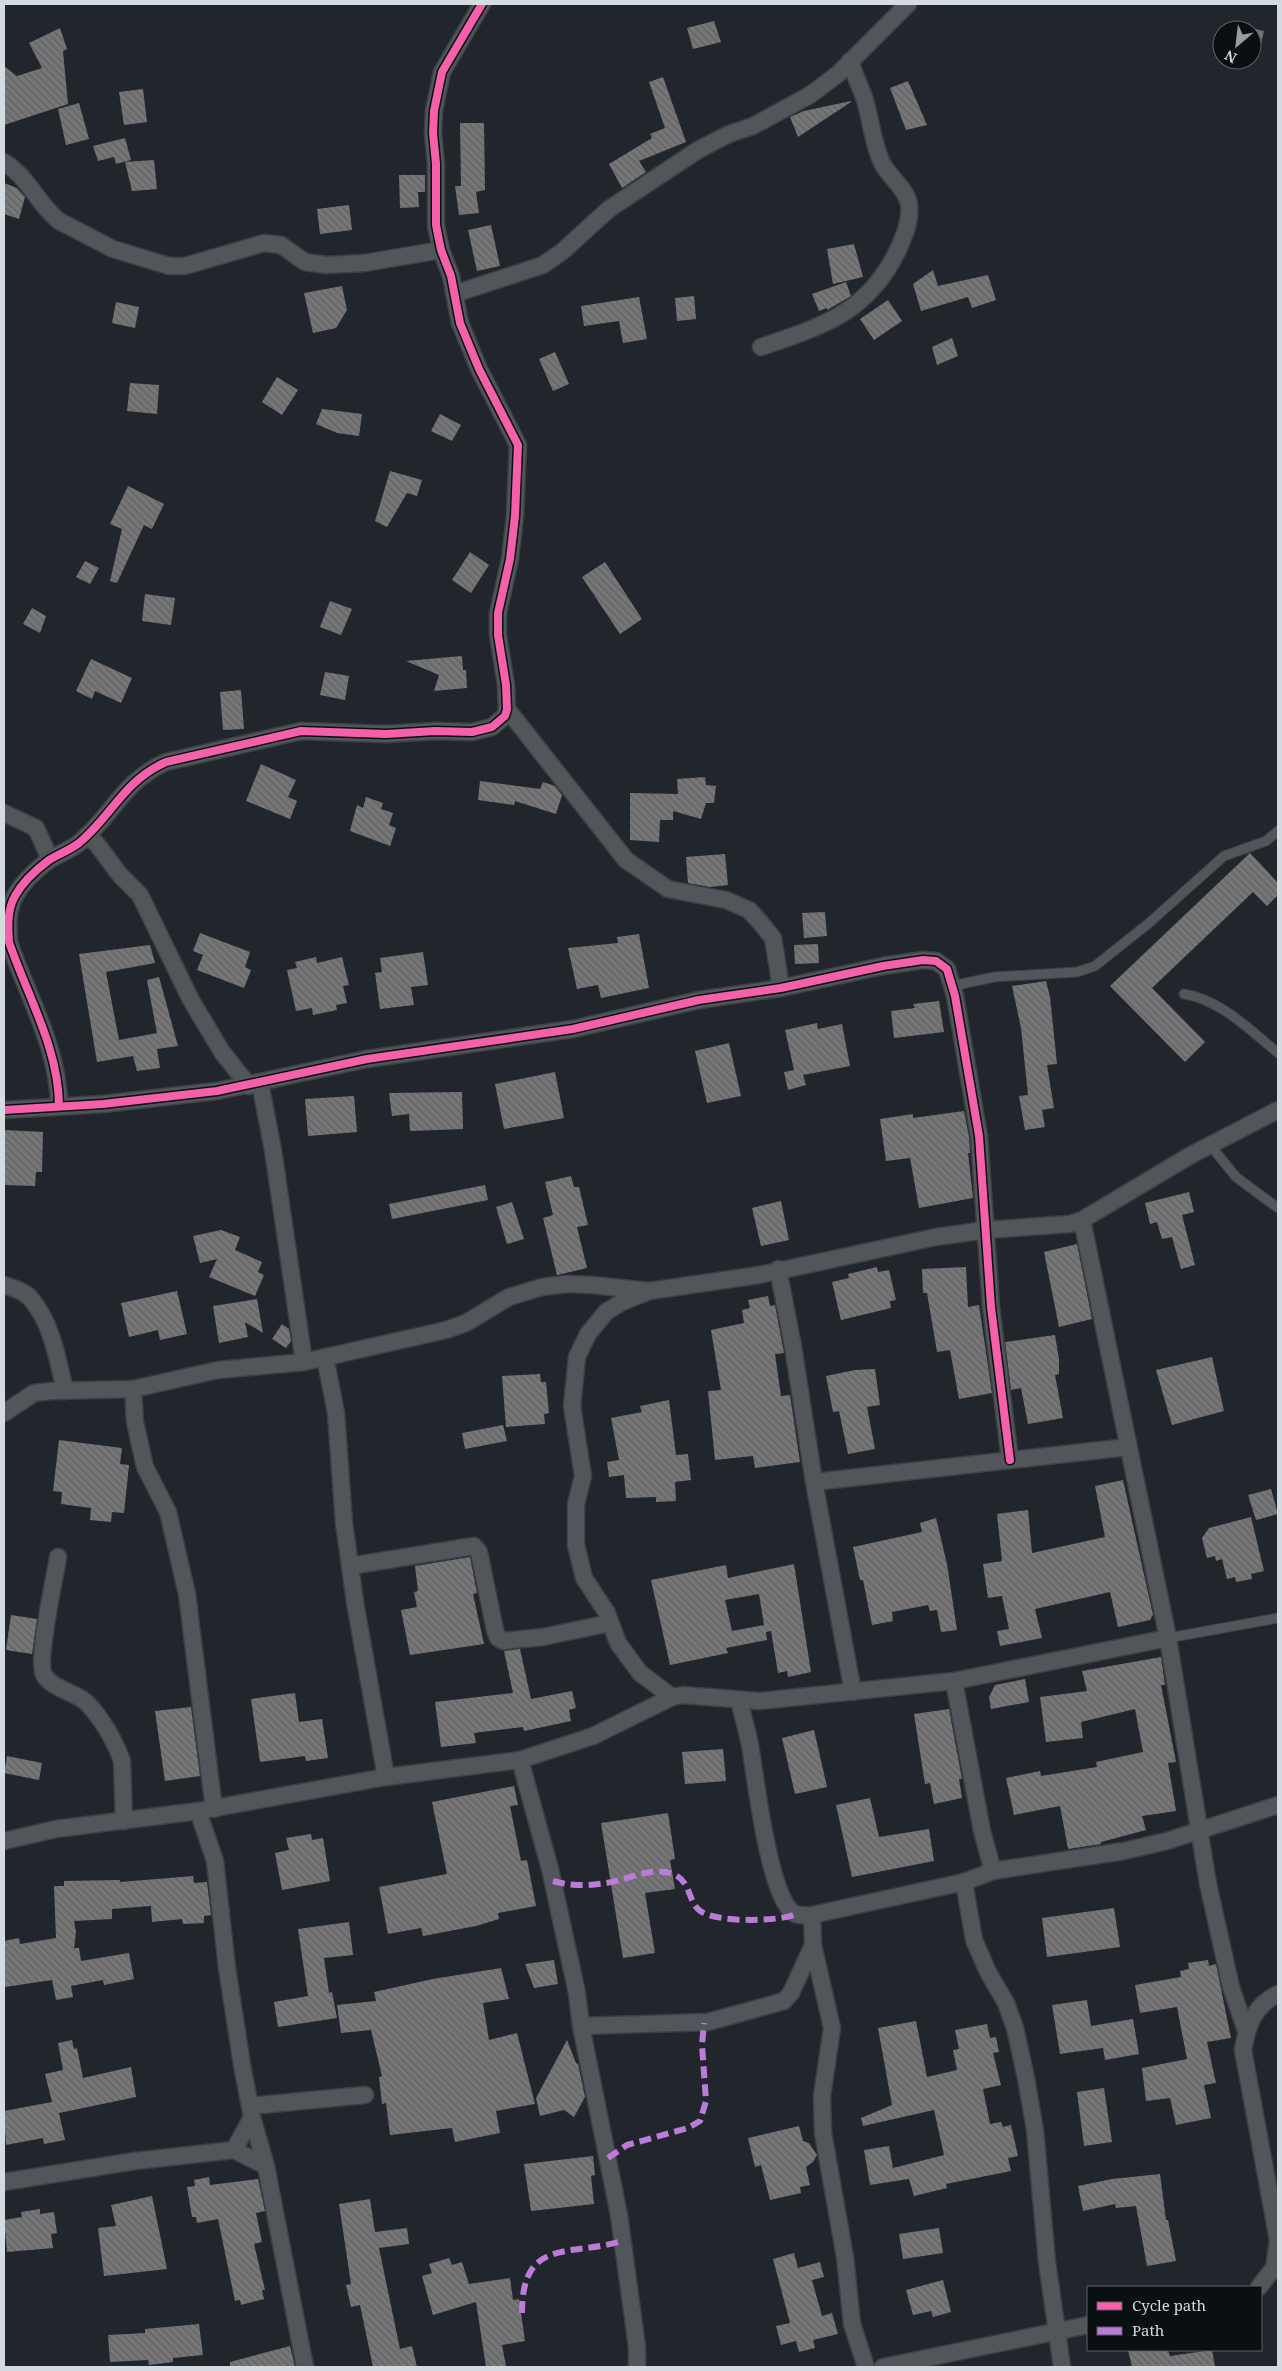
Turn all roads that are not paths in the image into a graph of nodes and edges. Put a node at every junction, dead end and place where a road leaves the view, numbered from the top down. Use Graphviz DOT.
graph roads {
  1 [pos="482,4"];
  2 [pos="908,4"];
  3 [pos="850,61"];
  4 [pos="4,162"];
  5 [pos="441,250"];
  6 [pos="454,294"];
  7 [pos="761,347"];
  8 [pos="507,709"];
  9 [pos="4,813"];
  10 [pos="1278,831"];
  11 [pos="86,836"];
  12 [pos="50,859"];
  13 [pos="7,910"];
  14 [pos="952,986"];
  15 [pos="781,988"];
  16 [pos="1184,994"];
  17 [pos="1278,1053"];
  18 [pos="254,1084"];
  19 [pos="59,1106"];
  20 [pos="4,1110"];
  21 [pos="1278,1110"];
  22 [pos="1210,1145"];
  23 [pos="1278,1208"];
  24 [pos="1082,1220"];
  25 [pos="985,1230"];
  26 [pos="778,1270"];
  27 [pos="4,1285"];
  28 [pos="649,1291"];
  29 [pos="324,1357"];
  30 [pos="304,1362"];
  31 [pos="133,1390"];
  32 [pos="65,1391"];
  33 [pos="4,1413"];
  34 [pos="1128,1448"];
  35 [pos="1010,1460"];
  36 [pos="814,1482"];
  37 [pos="58,1557"];
  38 [pos="350,1566"];
  39 [pos="1278,1618"];
  40 [pos="610,1623"];
  41 [pos="1168,1638"];
  42 [pos="954,1681"];
  43 [pos="853,1692"];
  44 [pos="672,1697"];
  45 [pos="739,1701"];
  46 [pos="520,1760"];
  47 [pos="386,1777"];
  48 [pos="1278,1805"];
  49 [pos="206,1810"];
  50 [pos="124,1820"];
  51 [pos="1200,1828"];
  52 [pos="4,1841"];
  53 [pos="994,1871"];
  54 [pos="964,1882"];
  55 [pos="812,1915"];
  56 [pos="813,1945"];
  57 [pos="1278,1994"];
  58 [pos="581,2026"];
  59 [pos="1246,2031"];
  60 [pos="365,2094"];
  61 [pos="251,2112"];
  62 [pos="234,2150"];
  63 [pos="266,2166"];
  64 [pos="4,2182"];
  65 [pos="1278,2240"];
  66 [pos="1260,2286"];
  67 [pos="1087,2325"];
  68 [pos="1057,2331"];
  69 [pos="305,2367"];
  70 [pos="637,2367"];
  71 [pos="866,2367"];
  72 [pos="883,2367"];
  73 [pos="1062,2367"];
  1 -- 5 [label="street"];
  2 -- 3 [label="street"];
  3 -- 6 [label="street"];
  3 -- 7 [label="street"];
  4 -- 5 [label="street"];
  5 -- 6 [label="street"];
  6 -- 8 [label="street"];
  8 -- 11 [label="street"];
  8 -- 15 [label="street"];
  9 -- 12 [label="street"];
  10 -- 14 [label="lane"];
  11 -- 12 [label="street"];
  11 -- 18 [label="street"];
  12 -- 13 [label="street"];
  13 -- 19 [label="street"];
  14 -- 15 [label="street"];
  14 -- 25 [label="street"];
  15 -- 18 [label="street"];
  16 -- 17 [label="lane"];
  18 -- 19 [label="street"];
  18 -- 30 [label="street"];
  19 -- 20 [label="street"];
  21 -- 22 [label="street"];
  22 -- 23 [label="lane"];
  22 -- 24 [label="street"];
  24 -- 25 [label="street"];
  24 -- 34 [label="street"];
  25 -- 26 [label="street"];
  25 -- 35 [label="street"];
  26 -- 28 [label="street"];
  26 -- 36 [label="street"];
  27 -- 32 [label="street"];
  28 -- 29 [label="street"];
  28 -- 40 [label="street"];
  29 -- 30 [label="street"];
  29 -- 38 [label="street"];
  30 -- 31 [label="street"];
  31 -- 32 [label="street"];
  31 -- 49 [label="street"];
  32 -- 33 [label="street"];
  34 -- 35 [label="street"];
  34 -- 41 [label="street"];
  35 -- 36 [label="street"];
  36 -- 43 [label="street"];
  37 -- 50 [label="street"];
  38 -- 40 [label="street"];
  38 -- 47 [label="street"];
  39 -- 41 [label="lane"];
  40 -- 44 [label="street"];
  41 -- 42 [label="street"];
  41 -- 51 [label="street"];
  42 -- 43 [label="street"];
  42 -- 53 [label="street"];
  43 -- 45 [label="street"];
  44 -- 45 [label="street"];
  44 -- 46 [label="street"];
  45 -- 55 [label="street"];
  46 -- 47 [label="street"];
  46 -- 58 [label="street"];
  47 -- 49 [label="street"];
  48 -- 51 [label="street"];
  49 -- 50 [label="street"];
  49 -- 61 [label="street"];
  50 -- 52 [label="street"];
  51 -- 53 [label="street"];
  51 -- 59 [label="street"];
  53 -- 54 [label="street"];
  54 -- 55 [label="street"];
  54 -- 68 [label="street"];
  55 -- 56 [label="street"];
  56 -- 58 [label="street"];
  56 -- 71 [label="street"];
  57 -- 59 [label="street"];
  58 -- 70 [label="street"];
  59 -- 65 [label="street"];
  60 -- 61 [label="street"];
  61 -- 62 [label="street"];
  61 -- 63 [label="street"];
  62 -- 63 [label="street"];
  62 -- 64 [label="street"];
  63 -- 69 [label="street"];
  65 -- 66 [label="street"];
  67 -- 68 [label="street"];
  68 -- 72 [label="street"];
  68 -- 73 [label="street"];
}
